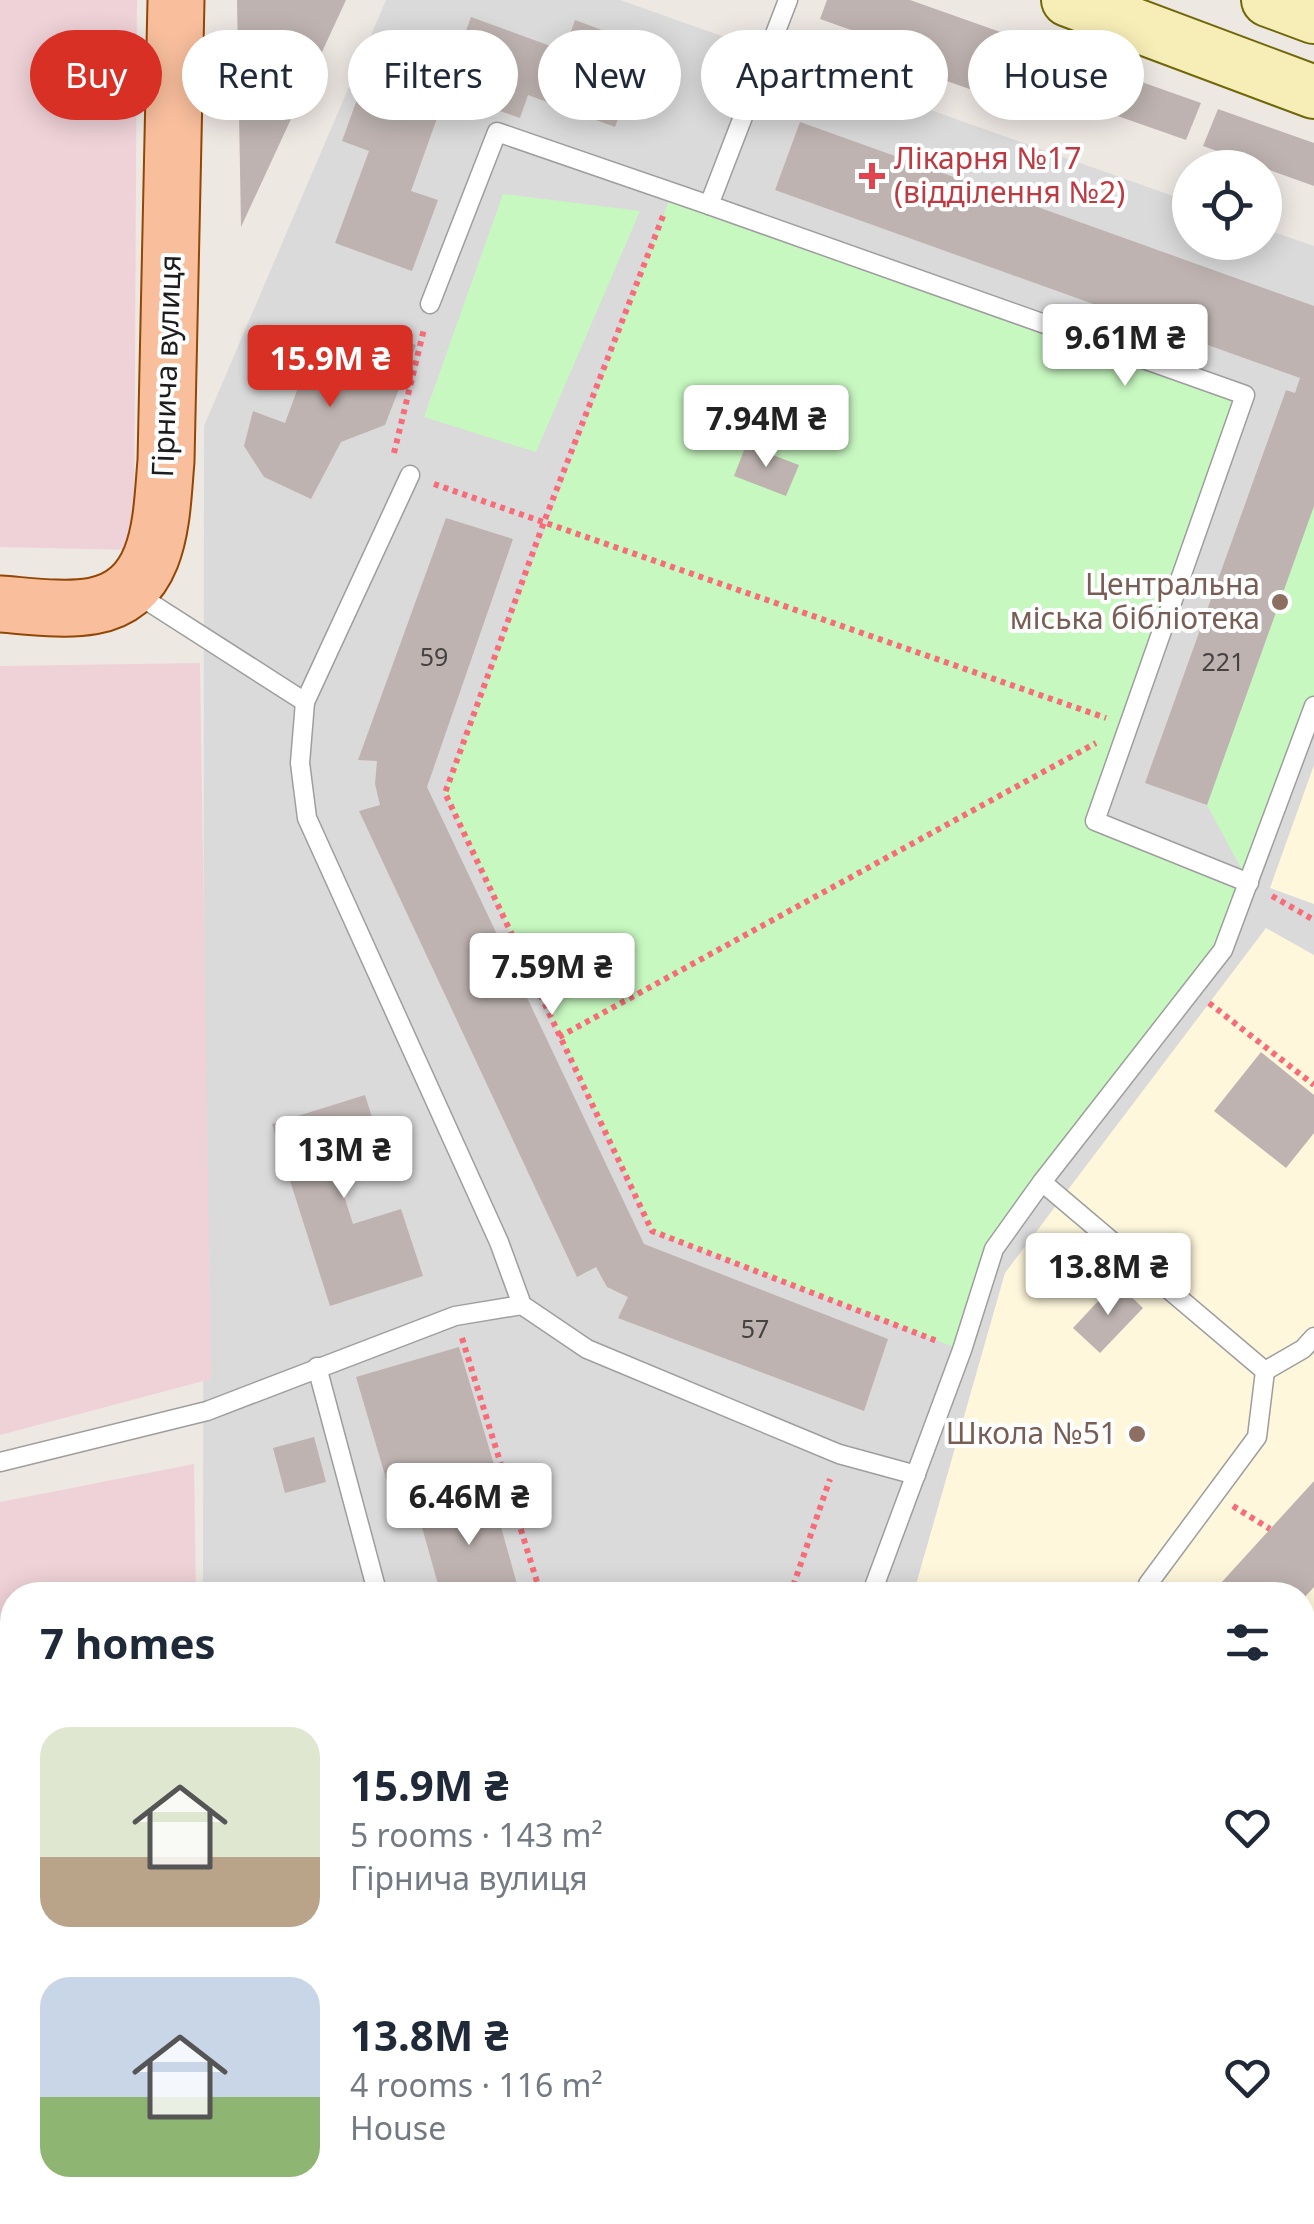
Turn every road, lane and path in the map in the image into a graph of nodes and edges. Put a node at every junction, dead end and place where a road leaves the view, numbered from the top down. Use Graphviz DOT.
graph roads {
  1 [pos="176,0"];
  2 [pos="788,0"];
  3 [pos="1068,0"];
  4 [pos="1268,0"];
  5 [pos="1314,17"];
  6 [pos="1314,92"];
  7 [pos="672,192"];
  8 [pos="708,205"];
  9 [pos="430,304"];
  10 [pos="410,476"];
  11 [pos="544,522"];
  12 [pos="131,590"];
  13 [pos="0,604"];
  14 [pos="304,702"];
  15 [pos="1314,706"];
  16 [pos="1128,726"];
  17 [pos="1249,883"];
  18 [pos="1314,920"];
  19 [pos="1192,990"];
  20 [pos="559,1036"];
  21 [pos="1314,1085"];
  22 [pos="1042,1182"];
  23 [pos="522,1305"];
  24 [pos="455,1316"];
  25 [pos="1314,1337"];
  26 [pos="962,1350"];
  27 [pos="317,1367"];
  28 [pos="1266,1372"];
  29 [pos="839,1454"];
  30 [pos="0,1462"];
  31 [pos="916,1476"];
  32 [pos="1215,1494"];
  33 [pos="1270,1529"];
  34 [pos="375,1582"];
  35 [pos="537,1582"];
  36 [pos="795,1582"];
  37 [pos="876,1582"];
  38 [pos="1149,1582"];
  1 -- 12 [label="main road, Гірнича вулиця"];
  2 -- 8 [label="lane"];
  3 -- 6 [label="main road"];
  4 -- 5 [label="main road"];
  7 -- 8 [label="lane"];
  7 -- 9 [label="lane"];
  7 -- 11 [label="path"];
  8 -- 16 [label="lane"];
  9 -- 10 [label="path"];
  10 -- 11 [label="path"];
  10 -- 14 [label="lane"];
  11 -- 16 [label="path"];
  11 -- 20 [label="path"];
  12 -- 13 [label="main road"];
  12 -- 14 [label="lane"];
  14 -- 23 [label="lane"];
  15 -- 17 [label="lane"];
  16 -- 17 [label="lane"];
  16 -- 20 [label="path"];
  17 -- 18 [label="path"];
  17 -- 19 [label="lane"];
  19 -- 21 [label="path"];
  19 -- 22 [label="lane"];
  20 -- 26 [label="path"];
  22 -- 26 [label="lane"];
  22 -- 28 [label="lane"];
  23 -- 24 [label="lane"];
  23 -- 29 [label="lane"];
  24 -- 27 [label="lane"];
  24 -- 35 [label="path"];
  25 -- 28 [label="lane"];
  26 -- 31 [label="lane"];
  27 -- 30 [label="lane"];
  27 -- 34 [label="lane"];
  28 -- 32 [label="lane"];
  29 -- 31 [label="lane"];
  29 -- 36 [label="path"];
  31 -- 37 [label="lane"];
  32 -- 33 [label="path"];
  32 -- 38 [label="lane"];
}
